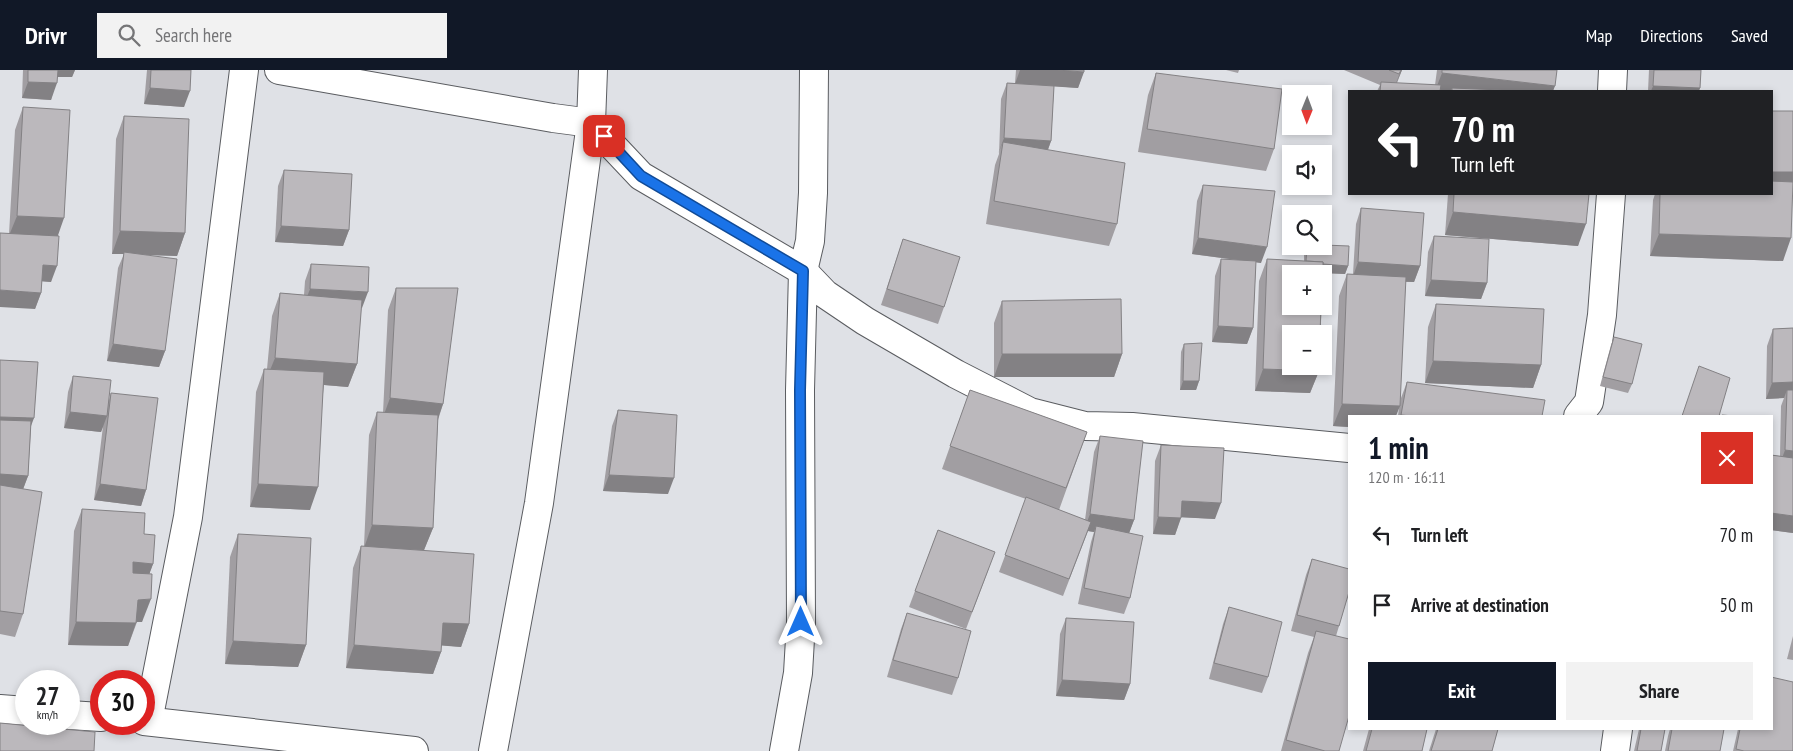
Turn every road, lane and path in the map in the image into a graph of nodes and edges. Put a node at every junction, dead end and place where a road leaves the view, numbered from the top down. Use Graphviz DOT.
graph roads {
  1 [pos="244,70"];
  2 [pos="279,70"];
  3 [pos="592,70"];
  4 [pos="814,70"];
  5 [pos="1613,70"];
  6 [pos="1612,90"];
  7 [pos="591,123"];
  8 [pos="1611,195"];
  9 [pos="803,271"];
  10 [pos="1587,412"];
  11 [pos="1348,448"];
  12 [pos="155,677"];
  13 [pos="0,709"];
  14 [pos="15,710"];
  15 [pos="155,722"];
  16 [pos="1618,730"];
  17 [pos="414,751"];
  18 [pos="493,751"];
  19 [pos="784,751"];
  20 [pos="1615,751"];
  1 -- 12 [label="street"];
  2 -- 7 [label="street"];
  3 -- 7 [label="street"];
  4 -- 9 [label="street"];
  5 -- 6 [label="street"];
  7 -- 9 [label="street"];
  7 -- 18 [label="street"];
  8 -- 10 [label="street"];
  9 -- 11 [label="street"];
  9 -- 19 [label="street"];
  13 -- 14 [label="street"];
  15 -- 17 [label="street"];
  16 -- 20 [label="street"];
}
